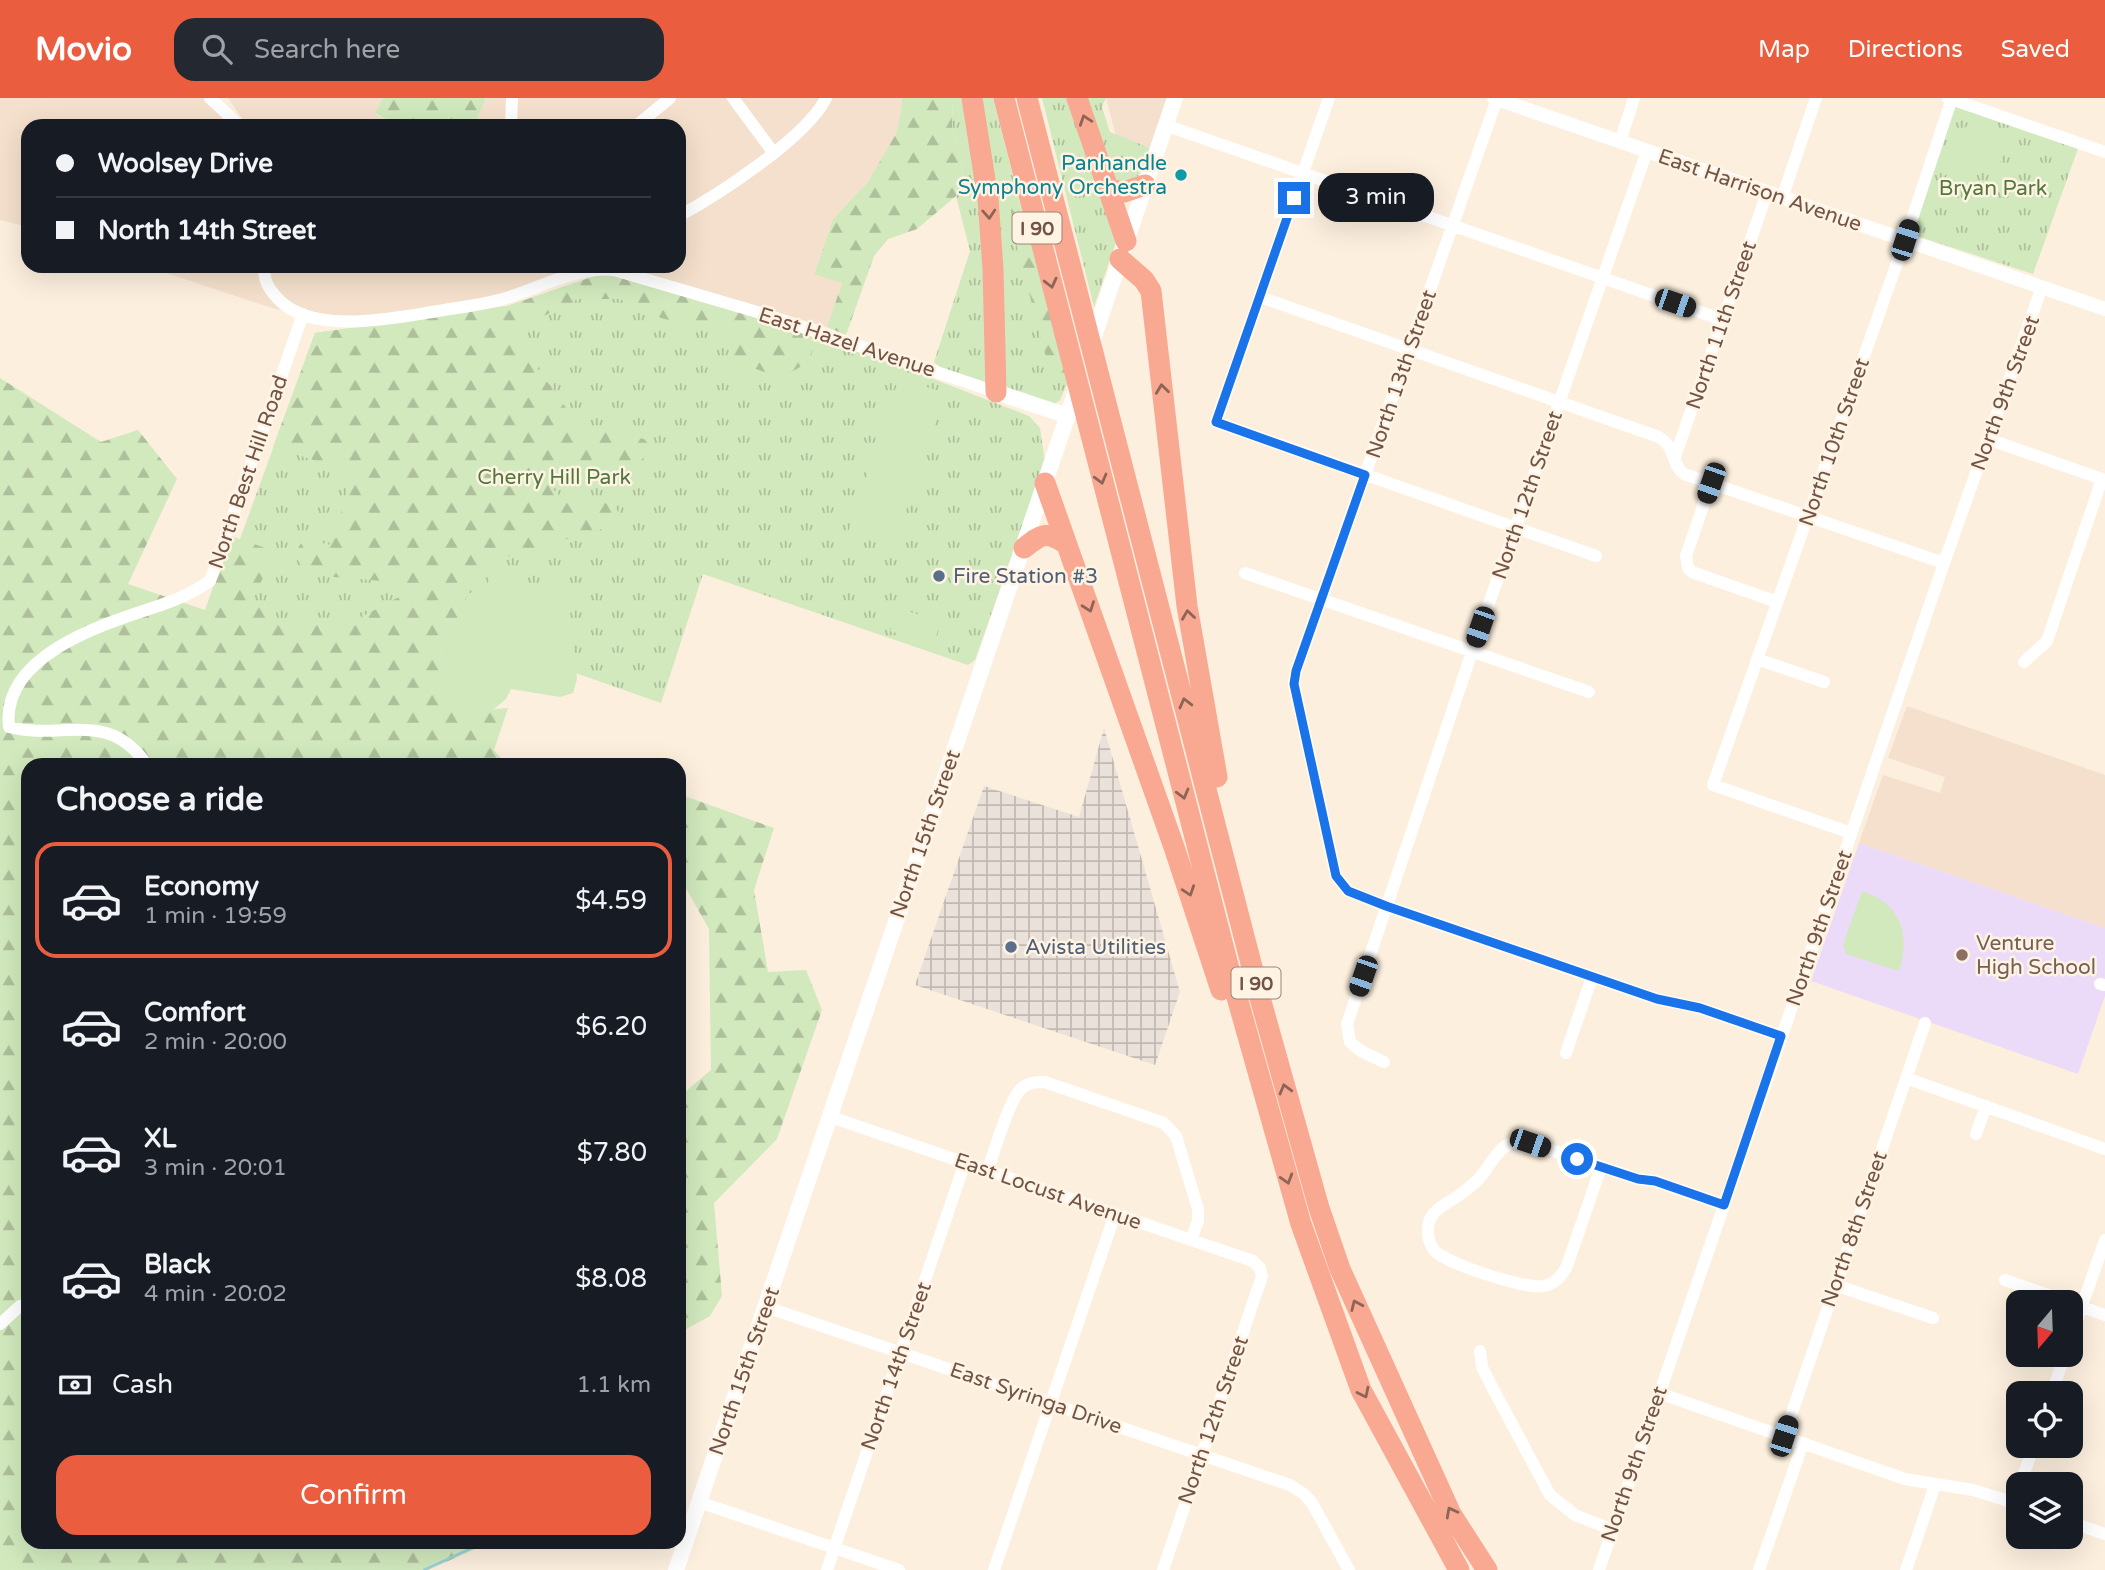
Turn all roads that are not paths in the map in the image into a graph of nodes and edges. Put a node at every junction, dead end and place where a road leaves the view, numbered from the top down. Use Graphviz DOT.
graph roads {
  1 [pos="210,98"];
  2 [pos="512,98"];
  3 [pos="670,98"];
  4 [pos="733,98"];
  5 [pos="826,98"];
  6 [pos="972,98"];
  7 [pos="1004,98"];
  8 [pos="1027,98"];
  9 [pos="1077,98"];
  10 [pos="1175,98"];
  11 [pos="1329,98"];
  12 [pos="1634,98"];
  13 [pos="1816,98"];
  14 [pos="1951,98"];
  15 [pos="1495,99"];
  16 [pos="232,119"];
  17 [pos="511,119"];
  18 [pos="644,119"];
  19 [pos="1165,125"];
  20 [pos="1620,142"];
  21 [pos="1647,151"];
  22 [pos="773,152"];
  23 [pos="2105,152"];
  24 [pos="1303,173"];
  25 [pos="1145,185"];
  26 [pos="1108,189"];
  27 [pos="1767,193"];
  28 [pos="1782,198"];
  29 [pos="686,212"];
  30 [pos="1453,225"];
  31 [pos="1905,240"];
  32 [pos="1123,250"];
  33 [pos="263,273"];
  34 [pos="586,273"];
  35 [pos="635,273"];
  36 [pos="1603,278"];
  37 [pos="2042,287"];
  38 [pos="1260,297"];
  39 [pos="2105,309"];
  40 [pos="303,314"];
  41 [pos="1723,320"];
  42 [pos="1409,349"];
  43 [pos="996,392"];
  44 [pos="1559,402"];
  45 [pos="1076,414"];
  46 [pos="1988,439"];
  47 [pos="1675,457"];
  48 [pos="1365,475"];
  49 [pos="2104,480"];
  50 [pos="1045,483"];
  51 [pos="1711,483"];
  52 [pos="1808,516"];
  53 [pos="1516,528"];
  54 [pos="1065,544"];
  55 [pos="1024,548"];
  56 [pos="1596,556"];
  57 [pos="1944,563"];
  58 [pos="1245,573"];
  59 [pos="1321,600"];
  60 [pos="1777,602"];
  61 [pos="1472,652"];
  62 [pos="1757,660"];
  63 [pos="2024,663"];
  64 [pos="1824,682"];
  65 [pos="1589,692"];
  66 [pos="142,758"];
  67 [pos="1852,833"];
  68 [pos="1235,900"];
  69 [pos="1386,906"];
  70 [pos="1592,977"];
  71 [pos="1925,1023"];
  72 [pos="1781,1036"];
  73 [pos="1566,1053"];
  74 [pos="1384,1062"];
  75 [pos="1906,1078"];
  76 [pos="1986,1106"];
  77 [pos="831,1117"];
  78 [pos="1976,1133"];
  79 [pos="2105,1149"];
  80 [pos="1279,1152"];
  81 [pos="965,1162"];
  82 [pos="1601,1167"];
  83 [pos="988,1170"];
  84 [pos="1724,1205"];
  85 [pos="1115,1214"];
  86 [pos="1191,1240"];
  87 [pos="2105,1240"];
  88 [pos="1261,1270"];
  89 [pos="2005,1280"];
  90 [pos="1835,1286"];
  91 [pos="2033,1290"];
  92 [pos="2080,1290"];
  93 [pos="21,1306"];
  94 [pos="766,1307"];
  95 [pos="2083,1307"];
  96 [pos="2105,1315"];
  97 [pos="1933,1318"];
  98 [pos="0,1324"];
  99 [pos="1480,1351"];
  100 [pos="901,1352"];
  101 [pos="1659,1393"];
  102 [pos="1051,1404"];
  103 [pos="1784,1436"];
  104 [pos="1802,1443"];
  105 [pos="1202,1455"];
  106 [pos="1935,1485"];
  107 [pos="2006,1497"];
  108 [pos="699,1502"];
  109 [pos="2083,1526"];
  110 [pos="1611,1529"];
  111 [pos="2105,1534"];
  112 [pos="686,1540"];
  113 [pos="834,1548"];
  114 [pos="683,1549"];
  115 [pos="676,1570"];
  116 [pos="827,1570"];
  117 [pos="899,1570"];
  118 [pos="995,1570"];
  119 [pos="1163,1570"];
  120 [pos="1349,1570"];
  121 [pos="1459,1570"];
  122 [pos="1487,1570"];
  123 [pos="1598,1570"];
  124 [pos="1759,1570"];
  125 [pos="1906,1570"];
  1 -- 16 [label="street"];
  2 -- 17 [label="street"];
  3 -- 18 [label="street"];
  4 -- 22 [label="street"];
  5 -- 22 [label="street"];
  6 -- 43 [label="highway, one-way"];
  7 -- 45 [label="highway, I 90, one-way"];
  68 -- 8 [label="highway, I 90, one-way"];
  26 -- 9 [label="highway, one-way"];
  10 -- 19 [label="main road, North 15th Street"];
  11 -- 24 [label="street"];
  12 -- 20 [label="street"];
  13 -- 28 [label="street"];
  14 -- 23 [label="street"];
  14 -- 31 [label="street, North 10th Street"];
  15 -- 20 [label="street, East Harrison Avenue"];
  15 -- 30 [label="street, North 13th Street"];
  19 -- 24 [label="street"];
  19 -- 25 [label="main road, North 15th Street"];
  20 -- 21 [label="street, East Harrison Avenue"];
  21 -- 27 [label="street, East Harrison Avenue"];
  21 -- 36 [label="street, North 12th Street"];
  22 -- 29 [label="street"];
  24 -- 30 [label="street"];
  24 -- 38 [label="street"];
  25 -- 26 [label="highway"];
  25 -- 32 [label="main road, North 15th Street"];
  26 -- 32 [label="highway"];
  27 -- 28 [label="street, East Harrison Avenue"];
  27 -- 41 [label="street, North 11th Street"];
  28 -- 31 [label="street, East Harrison Avenue"];
  30 -- 36 [label="street"];
  30 -- 42 [label="street, North 13th Street"];
  31 -- 37 [label="street, East Harrison Avenue"];
  31 -- 52 [label="street, North 10th Street"];
  32 -- 45 [label="main road, North 15th Street"];
  68 -- 32 [label="highway, one-way"];
  33 -- 40 [label="street"];
  34 -- 40 [label="street, East Hazel Avenue"];
  35 -- 43 [label="street, East Hazel Avenue"];
  36 -- 41 [label="street"];
  36 -- 44 [label="street, North 12th Street"];
  37 -- 39 [label="street, East Harrison Avenue"];
  37 -- 46 [label="street, North 9th Street"];
  38 -- 42 [label="street"];
  38 -- 48 [label="street"];
  40 -- 66 [label="street, North Best Hill Road"];
  41 -- 47 [label="street, North 11th Street"];
  42 -- 44 [label="street"];
  42 -- 48 [label="street, North 13th Street"];
  43 -- 45 [label="main road, East Hazel Avenue"];
  44 -- 47 [label="street"];
  44 -- 53 [label="street, North 12th Street"];
  45 -- 50 [label="main road, North 15th Street"];
  45 -- 80 [label="highway, I 90, one-way"];
  46 -- 49 [label="street"];
  46 -- 57 [label="street, North 9th Street"];
  47 -- 51 [label="street"];
  48 -- 53 [label="street"];
  48 -- 59 [label="street, North 13th Street"];
  49 -- 63 [label="street"];
  50 -- 54 [label="highway, I 90"];
  50 -- 55 [label="main road, North 15th Street"];
  51 -- 52 [label="street"];
  51 -- 60 [label="street"];
  52 -- 57 [label="street"];
  52 -- 60 [label="street, North 10th Street"];
  53 -- 56 [label="street"];
  53 -- 61 [label="street, North 12th Street"];
  54 -- 55 [label="highway"];
  54 -- 80 [label="highway, I 90, one-way"];
  55 -- 77 [label="main road, North 15th Street"];
  57 -- 67 [label="street, North 9th Street"];
  58 -- 59 [label="street"];
  59 -- 61 [label="street"];
  59 -- 69 [label="street, North 13th Street"];
  60 -- 62 [label="street, North 10th Street"];
  61 -- 65 [label="street"];
  61 -- 69 [label="street, North 12th Street"];
  62 -- 64 [label="street"];
  62 -- 67 [label="street, North 10th Street"];
  67 -- 72 [label="street, North 9th Street"];
  122 -- 68 [label="highway, I 90, one-way"];
  69 -- 70 [label="street, North 13th Street"];
  69 -- 74 [label="street, North 12th Street"];
  70 -- 72 [label="street, North 13th Street"];
  70 -- 73 [label="street"];
  71 -- 75 [label="street, North 8th Street"];
  72 -- 84 [label="street, North 9th Street"];
  75 -- 76 [label="street"];
  75 -- 90 [label="street, North 8th Street"];
  76 -- 78 [label="street"];
  76 -- 79 [label="street"];
  77 -- 81 [label="street, East Locust Avenue"];
  77 -- 94 [label="main road, North 15th Street"];
  80 -- 121 [label="highway, I 90, one-way"];
  81 -- 83 [label="street, East Locust Avenue"];
  81 -- 100 [label="street, North 14th Street"];
  82 -- 82 [label="street"];
  82 -- 84 [label="street"];
  83 -- 85 [label="street, East Locust Avenue"];
  83 -- 86 [label="street"];
  84 -- 101 [label="street, North 9th Street"];
  85 -- 86 [label="street, East Locust Avenue"];
  85 -- 102 [label="street"];
  86 -- 88 [label="street, East Locust Avenue"];
  87 -- 92 [label="street"];
  88 -- 105 [label="street, North 12th Street"];
  89 -- 91 [label="street"];
  90 -- 97 [label="street"];
  90 -- 103 [label="street, North 8th Street"];
  93 -- 98 [label="street"];
  94 -- 100 [label="street, East Syringa Drive"];
  94 -- 108 [label="main road, North 15th Street"];
  95 -- 96 [label="street"];
  99 -- 110 [label="street"];
  100 -- 102 [label="street, East Syringa Drive"];
  100 -- 113 [label="street, North 14th Street"];
  101 -- 103 [label="street"];
  101 -- 110 [label="street, North 9th Street"];
  102 -- 105 [label="street, East Syringa Drive"];
  102 -- 118 [label="street"];
  103 -- 104 [label="street"];
  104 -- 106 [label="street"];
  104 -- 124 [label="street"];
  105 -- 119 [label="street, North 12th Street"];
  105 -- 120 [label="street, East Syringa Drive"];
  106 -- 107 [label="street"];
  106 -- 125 [label="street"];
  108 -- 112 [label="main road, North 15th Street"];
  108 -- 113 [label="street"];
  109 -- 111 [label="street"];
  110 -- 123 [label="street, North 9th Street"];
  113 -- 116 [label="street, North 14th Street"];
  113 -- 117 [label="street"];
  114 -- 115 [label="main road, North 15th Street"];
}
